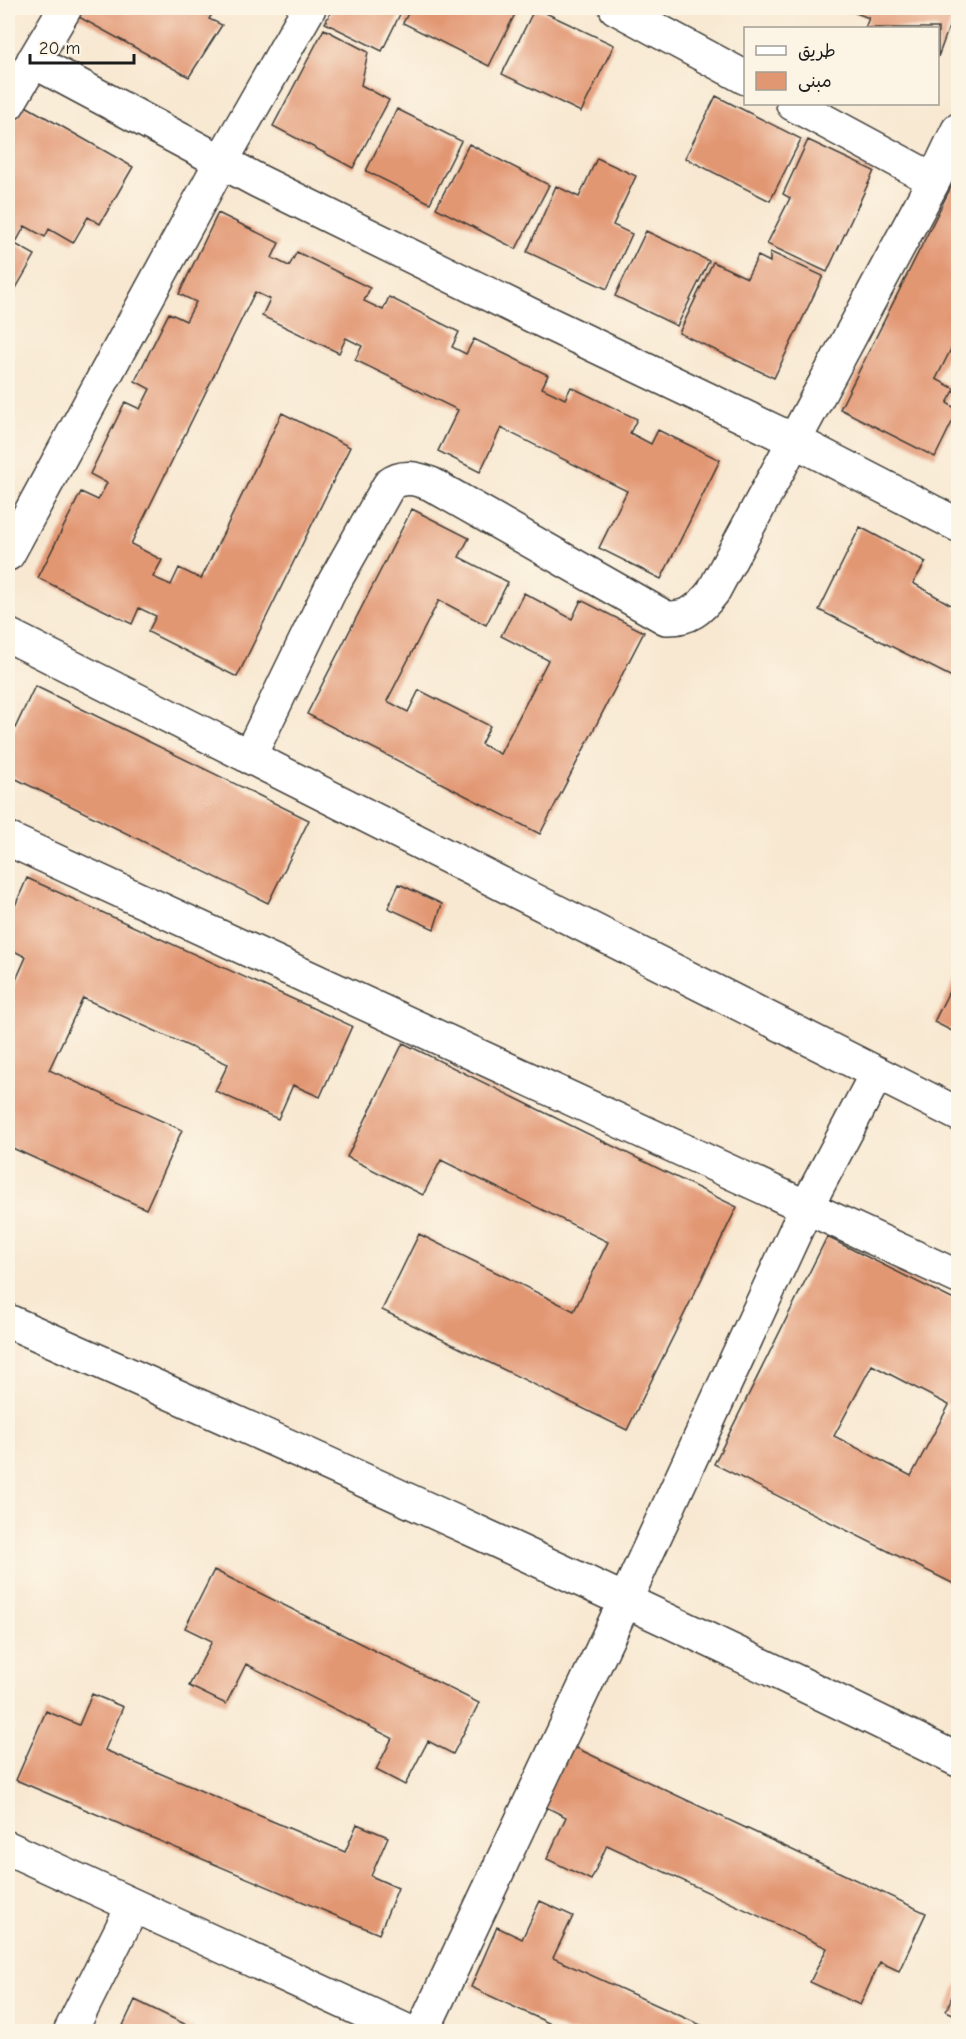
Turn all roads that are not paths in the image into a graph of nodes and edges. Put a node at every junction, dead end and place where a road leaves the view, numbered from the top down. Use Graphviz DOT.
graph roads {
  1 [pos="65,8"];
  2 [pos="309,8"];
  3 [pos="616,8"];
  4 [pos="33,61"];
  5 [pos="744,77"];
  6 [pos="8,104"];
  7 [pos="795,105"];
  8 [pos="958,130"];
  9 [pos="221,162"];
  10 [pos="934,180"];
  11 [pos="795,441"];
  12 [pos="958,525"];
  13 [pos="8,554"];
  14 [pos="8,636"];
  15 [pos="249,757"];
  16 [pos="8,839"];
  17 [pos="876,1073"];
  18 [pos="958,1114"];
  19 [pos="807,1206"];
  20 [pos="958,1277"];
  21 [pos="8,1321"];
  22 [pos="625,1601"];
  23 [pos="958,1760"];
  24 [pos="8,1848"];
  25 [pos="133,1906"];
  26 [pos="70,2031"];
  27 [pos="409,2031"];
  28 [pos="422,2031"];
  1 -- 4 [label="street"];
  2 -- 9 [label="street"];
  3 -- 5 [label="street"];
  4 -- 6 [label="street"];
  4 -- 9 [label="street"];
  7 -- 10 [label="street"];
  8 -- 10 [label="street"];
  9 -- 11 [label="street"];
  9 -- 13 [label="street"];
  10 -- 11 [label="street"];
  11 -- 12 [label="street"];
  11 -- 15 [label="street"];
  14 -- 15 [label="street"];
  15 -- 17 [label="street"];
  16 -- 19 [label="street"];
  17 -- 18 [label="street"];
  17 -- 19 [label="street"];
  19 -- 20 [label="street"];
  19 -- 22 [label="street"];
  21 -- 22 [label="street"];
  22 -- 23 [label="street"];
  22 -- 28 [label="street"];
  24 -- 25 [label="street"];
  25 -- 26 [label="street"];
  25 -- 27 [label="street"];
}
